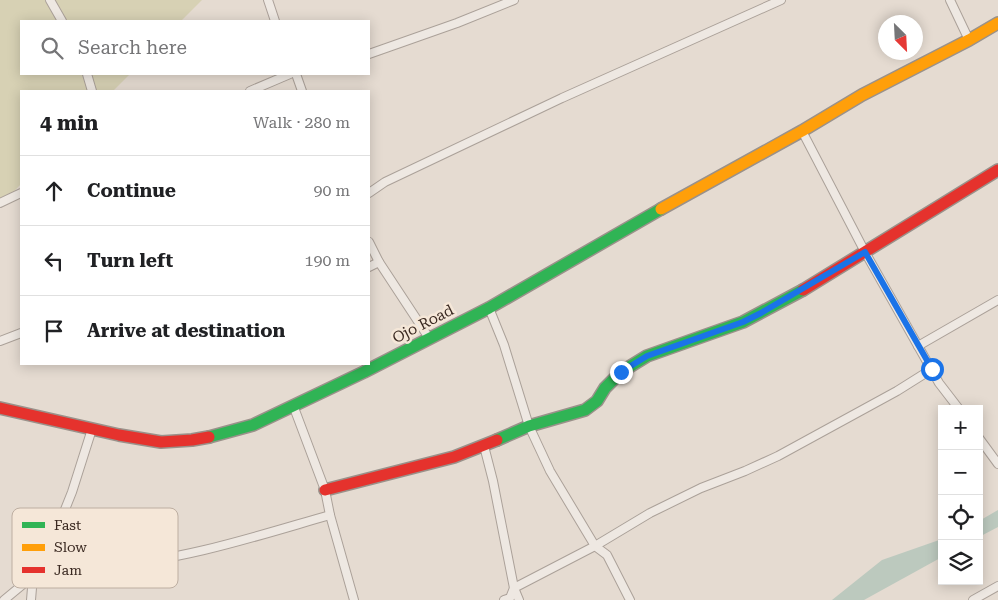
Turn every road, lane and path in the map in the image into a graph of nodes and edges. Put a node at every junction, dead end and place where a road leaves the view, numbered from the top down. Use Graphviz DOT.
graph roads {
  1 [pos="50,0"];
  2 [pos="268,0"];
  3 [pos="514,0"];
  4 [pos="781,0"];
  5 [pos="950,0"];
  6 [pos="61,20"];
  7 [pos="275,20"];
  8 [pos="998,23"];
  9 [pos="969,40"];
  10 [pos="370,54"];
  11 [pos="87,75"];
  12 [pos="288,75"];
  13 [pos="296,75"];
  14 [pos="92,90"];
  15 [pos="252,90"];
  16 [pos="302,90"];
  17 [pos="802,131"];
  18 [pos="998,170"];
  19 [pos="370,192"];
  20 [pos="20,193"];
  21 [pos="0,203"];
  22 [pos="370,244"];
  23 [pos="865,252"];
  24 [pos="380,262"];
  25 [pos="370,267"];
  26 [pos="998,300"];
  27 [pos="489,308"];
  28 [pos="20,333"];
  29 [pos="429,338"];
  30 [pos="0,341"];
  31 [pos="918,346"];
  32 [pos="932,369"];
  33 [pos="293,405"];
  34 [pos="955,405"];
  35 [pos="0,408"];
  36 [pos="529,426"];
  37 [pos="92,429"];
  38 [pos="983,443"];
  39 [pos="484,446"];
  40 [pos="997,462"];
  41 [pos="325,490"];
  42 [pos="66,508"];
  43 [pos="330,515"];
  44 [pos="594,546"];
  45 [pos="178,555"];
  46 [pos="998,586"];
  47 [pos="18,588"];
  48 [pos="514,588"];
  49 [pos="4,600"];
  50 [pos="354,600"];
  51 [pos="504,600"];
  52 [pos="519,600"];
  53 [pos="630,600"];
  54 [pos="973,600"];
  1 -- 6 [label="street"];
  2 -- 7 [label="street"];
  3 -- 10 [label="street"];
  4 -- 19 [label="street"];
  5 -- 9 [label="street"];
  8 -- 9 [label="street, Ojo Road"];
  9 -- 17 [label="street, Ojo Road"];
  11 -- 14 [label="street"];
  12 -- 15 [label="street"];
  13 -- 16 [label="street"];
  17 -- 23 [label="street"];
  17 -- 27 [label="street, Ojo Road"];
  18 -- 23 [label="street"];
  20 -- 21 [label="street"];
  22 -- 24 [label="street"];
  23 -- 31 [label="street"];
  23 -- 36 [label="street"];
  24 -- 25 [label="street"];
  24 -- 29 [label="street"];
  26 -- 31 [label="street"];
  27 -- 29 [label="street, Ojo Road"];
  27 -- 36 [label="street"];
  28 -- 30 [label="street"];
  29 -- 33 [label="street, Ojo Road"];
  31 -- 32 [label="street"];
  32 -- 34 [label="street"];
  32 -- 44 [label="street"];
  33 -- 37 [label="street, Ojo Road"];
  33 -- 41 [label="street"];
  35 -- 37 [label="street, Ojo Road"];
  36 -- 39 [label="street"];
  36 -- 44 [label="street"];
  37 -- 42 [label="street"];
  38 -- 40 [label="street"];
  39 -- 41 [label="street"];
  39 -- 48 [label="street"];
  41 -- 43 [label="street"];
  43 -- 45 [label="street"];
  43 -- 50 [label="street"];
  44 -- 48 [label="street"];
  44 -- 53 [label="street"];
  46 -- 54 [label="street"];
  47 -- 49 [label="street"];
  48 -- 51 [label="street"];
  48 -- 52 [label="street"];
}
